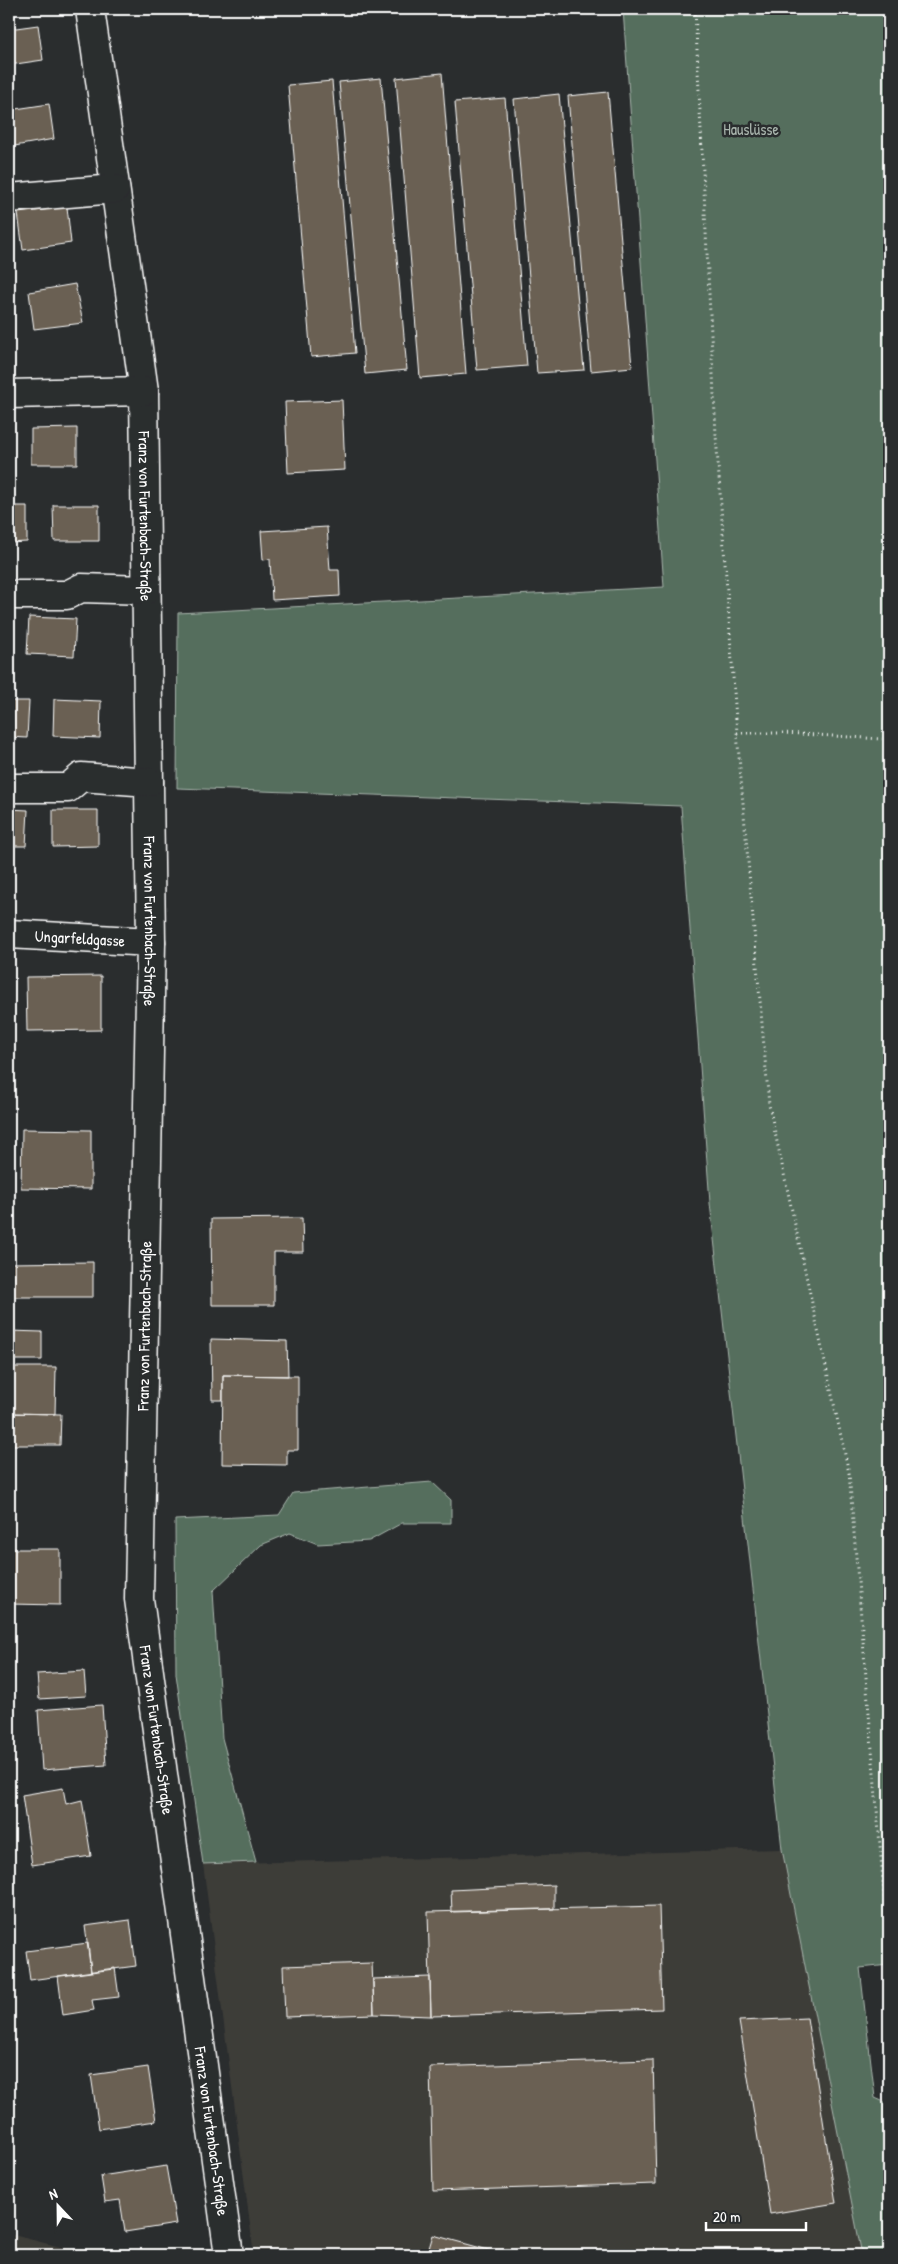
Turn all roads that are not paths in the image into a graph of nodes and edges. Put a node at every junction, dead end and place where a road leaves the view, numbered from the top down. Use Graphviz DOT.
graph roads {
  1 [pos="90,9"];
  2 [pos="115,189"];
  3 [pos="9,198"];
  4 [pos="144,391"];
  5 [pos="9,394"];
  6 [pos="146,590"];
  7 [pos="9,595"];
  8 [pos="149,782"];
  9 [pos="9,788"];
  10 [pos="9,934"];
  11 [pos="151,942"];
  12 [pos="230,2255"];
  1 -- 2 [label="street, Franz von Furtenbach-Straße"];
  2 -- 3 [label="street"];
  2 -- 4 [label="street, Franz von Furtenbach-Straße"];
  4 -- 5 [label="street"];
  4 -- 6 [label="street, Franz von Furtenbach-Straße"];
  6 -- 7 [label="street"];
  6 -- 8 [label="street, Franz von Furtenbach-Straße"];
  8 -- 9 [label="street"];
  8 -- 11 [label="street, Franz von Furtenbach-Straße"];
  10 -- 11 [label="street, Ungarfeldgasse"];
  11 -- 12 [label="street, Franz von Furtenbach-Straße"];
}
